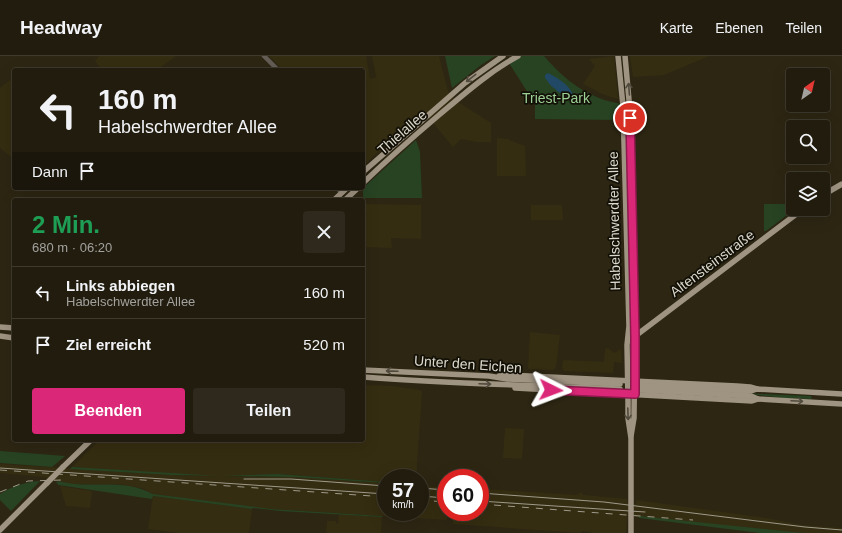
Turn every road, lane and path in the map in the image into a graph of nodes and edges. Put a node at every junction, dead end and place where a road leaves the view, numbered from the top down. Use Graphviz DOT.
graph roads {
  1 [pos="264,56"];
  2 [pos="503,56"];
  3 [pos="518,56"];
  4 [pos="618,56"];
  5 [pos="625,56"];
  6 [pos="276,68"];
  7 [pos="452,93"];
  8 [pos="458,99"];
  9 [pos="413,127"];
  10 [pos="418,133"];
  11 [pos="365,170"];
  12 [pos="365,181"];
  13 [pos="842,184"];
  14 [pos="356,190"];
  15 [pos="830,191"];
  16 [pos="348,198"];
  17 [pos="794,216"];
  18 [pos="0,327"];
  19 [pos="12,328"];
  20 [pos="0,336"];
  21 [pos="635,336"];
  22 [pos="12,338"];
  23 [pos="628,338"];
  24 [pos="365,370"];
  25 [pos="365,376"];
  26 [pos="499,376"];
  27 [pos="628,380"];
  28 [pos="635,380"];
  29 [pos="502,384"];
  30 [pos="757,389"];
  31 [pos="628,394"];
  32 [pos="635,394"];
  33 [pos="842,394"];
  34 [pos="758,399"];
  35 [pos="842,404"];
  36 [pos="631,438"];
  37 [pos="89,442"];
  38 [pos="0,530"];
  39 [pos="631,533"];
  1 -- 6 [label="street"];
  2 -- 7 [label="main road, Thielallee, one-way"];
  3 -- 8 [label="main road, Thielallee"];
  4 -- 23 [label="main road, Habelschwerdter Allee"];
  21 -- 5 [label="main road, Habelschwerdter Allee, one-way"];
  7 -- 8 [label="main road"];
  7 -- 9 [label="main road, Thielallee"];
  8 -- 10 [label="main road, Thielallee"];
  9 -- 10 [label="main road"];
  9 -- 11 [label="main road, Thielallee"];
  10 -- 12 [label="main road, Thielallee"];
  13 -- 15 [label="main road"];
  14 -- 16 [label="main road"];
  17 -- 21 [label="main road, Altensteinstraße"];
  18 -- 19 [label="main road"];
  20 -- 22 [label="main road"];
  21 -- 23 [label="main road"];
  21 -- 28 [label="main road, Habelschwerdter Allee"];
  23 -- 27 [label="main road, Habelschwerdter Allee"];
  26 -- 24 [label="main road, Unter den Eichen, one-way"];
  25 -- 29 [label="main road, Unter den Eichen, one-way"];
  26 -- 27 [label="main road"];
  26 -- 29 [label="main road, Unter den Eichen"];
  27 -- 28 [label="main road"];
  27 -- 31 [label="main road, Habelschwerdter Allee"];
  28 -- 30 [label="main road"];
  28 -- 32 [label="main road, Habelschwerdter Allee"];
  29 -- 31 [label="main road"];
  30 -- 33 [label="main road"];
  30 -- 34 [label="main road"];
  31 -- 32 [label="main road"];
  31 -- 36 [label="main road, Habelschwerdter Allee, one-way"];
  32 -- 34 [label="main road"];
  32 -- 36 [label="main road, Habelschwerdter Allee"];
  34 -- 35 [label="main road, one-way"];
  36 -- 39 [label="main road"];
  37 -- 38 [label="main road, bridge"];
}
